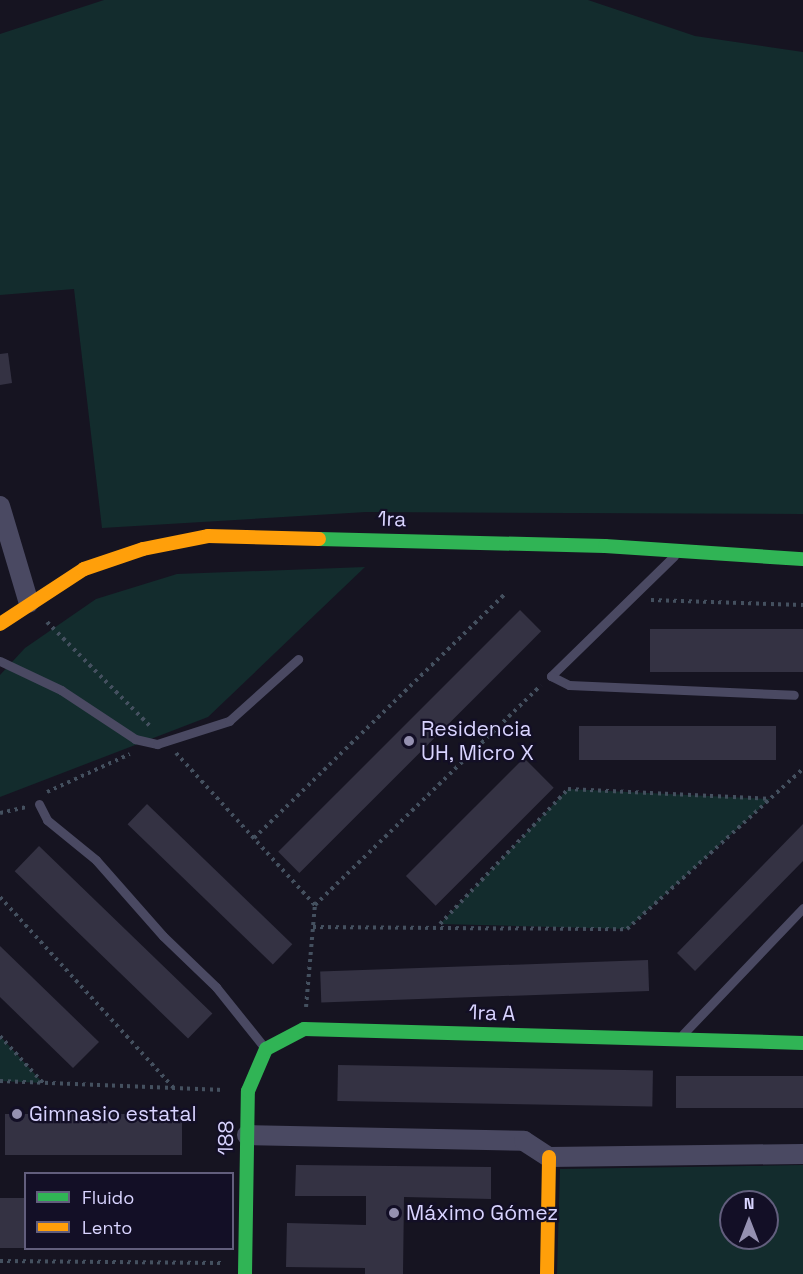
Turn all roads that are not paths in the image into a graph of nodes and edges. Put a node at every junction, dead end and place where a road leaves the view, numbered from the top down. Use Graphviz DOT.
graph roads {
  1 [pos="0,506"];
  2 [pos="679,551"];
  3 [pos="803,559"];
  4 [pos="29,603"];
  5 [pos="0,624"];
  6 [pos="298,659"];
  7 [pos="0,661"];
  8 [pos="794,695"];
  9 [pos="39,804"];
  10 [pos="803,908"];
  11 [pos="678,1040"];
  12 [pos="803,1043"];
  13 [pos="266,1049"];
  14 [pos="247,1135"];
  15 [pos="803,1154"];
  16 [pos="549,1157"];
  17 [pos="245,1269"];
  18 [pos="547,1274"];
  1 -- 4 [label="street"];
  2 -- 3 [label="street, 1ra"];
  2 -- 4 [label="street, 1ra"];
  2 -- 8 [label="lane"];
  4 -- 5 [label="street, 1ra"];
  6 -- 7 [label="lane"];
  9 -- 13 [label="lane"];
  10 -- 11 [label="lane"];
  11 -- 12 [label="street, 1ra A"];
  11 -- 13 [label="street, 1ra A"];
  13 -- 14 [label="street, 188"];
  14 -- 16 [label="street"];
  14 -- 17 [label="street, 188"];
  15 -- 16 [label="street"];
  16 -- 18 [label="street"];
}
